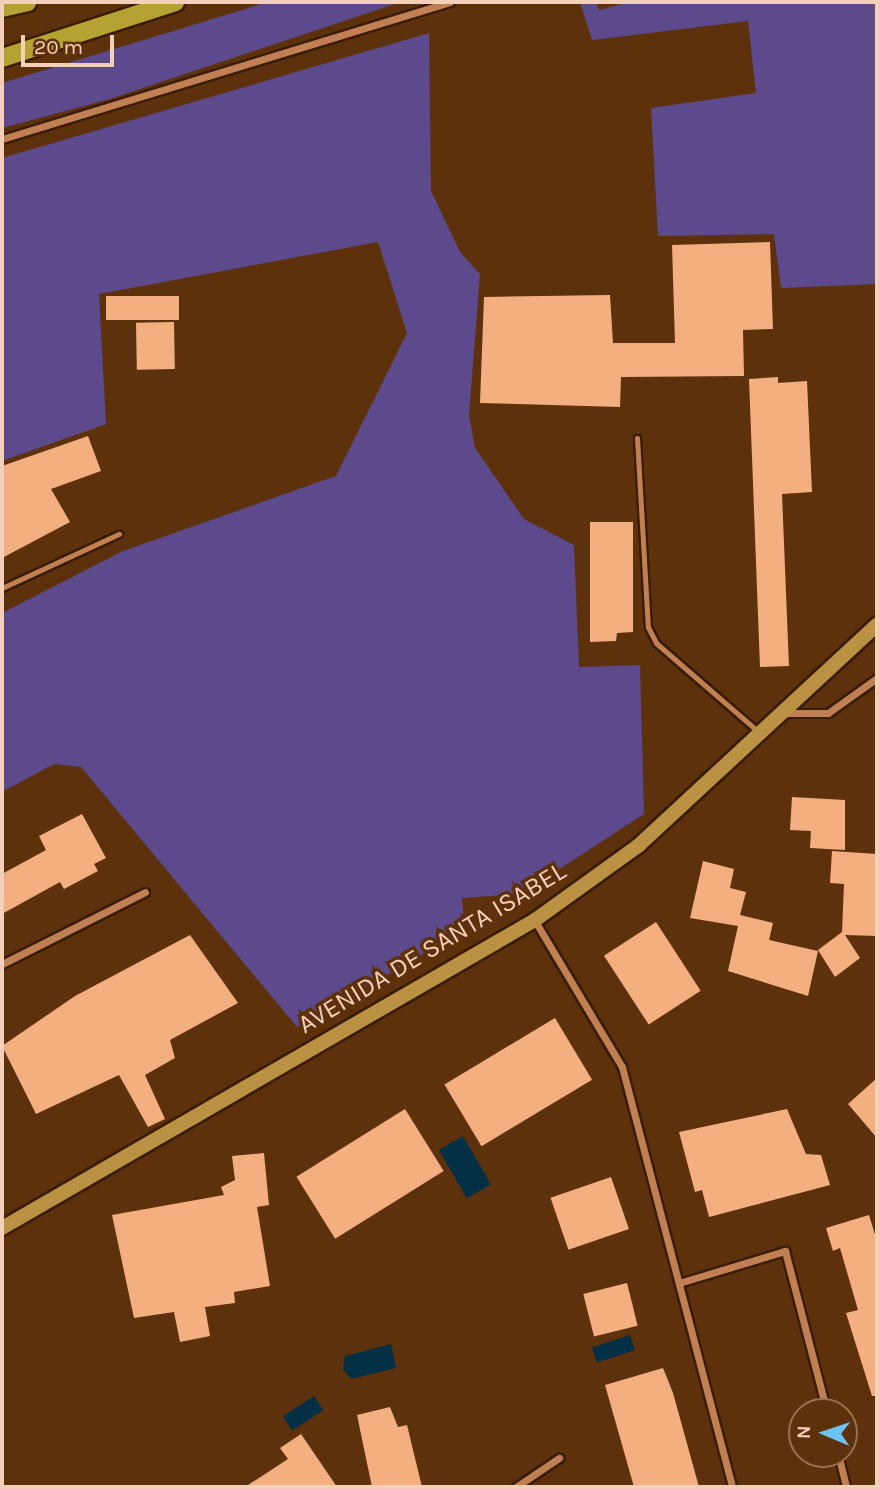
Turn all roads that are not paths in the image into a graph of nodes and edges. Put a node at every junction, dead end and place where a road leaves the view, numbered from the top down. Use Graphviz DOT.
graph roads {
  1 [pos="27,2"];
  2 [pos="175,2"];
  3 [pos="449,2"];
  4 [pos="2,8"];
  5 [pos="2,58"];
  6 [pos="2,139"];
  7 [pos="637,438"];
  8 [pos="119,534"];
  9 [pos="2,588"];
  10 [pos="877,625"];
  11 [pos="877,678"];
  12 [pos="786,713"];
  13 [pos="762,735"];
  14 [pos="145,892"];
  15 [pos="534,920"];
  16 [pos="2,964"];
  17 [pos="2,1228"];
  18 [pos="679,1283"];
  19 [pos="823,1398"];
  20 [pos="559,1458"];
  21 [pos="841,1468"];
  22 [pos="516,1487"];
  23 [pos="732,1487"];
  24 [pos="846,1487"];
  1 -- 4 [label="main road"];
  2 -- 5 [label="main road"];
  3 -- 6 [label="street"];
  7 -- 13 [label="lane"];
  8 -- 9 [label="lane"];
  10 -- 12 [label="street, AVENIDA DE SANTA ISABEL"];
  11 -- 12 [label="street"];
  12 -- 13 [label="street, AVENIDA DE SANTA ISABEL"];
  13 -- 15 [label="street, AVENIDA DE SANTA ISABEL"];
  14 -- 16 [label="street"];
  15 -- 17 [label="street, AVENIDA DE SANTA ISABEL"];
  15 -- 18 [label="street"];
  18 -- 19 [label="street"];
  18 -- 23 [label="street"];
  20 -- 22 [label="street"];
  21 -- 24 [label="street"];
}
